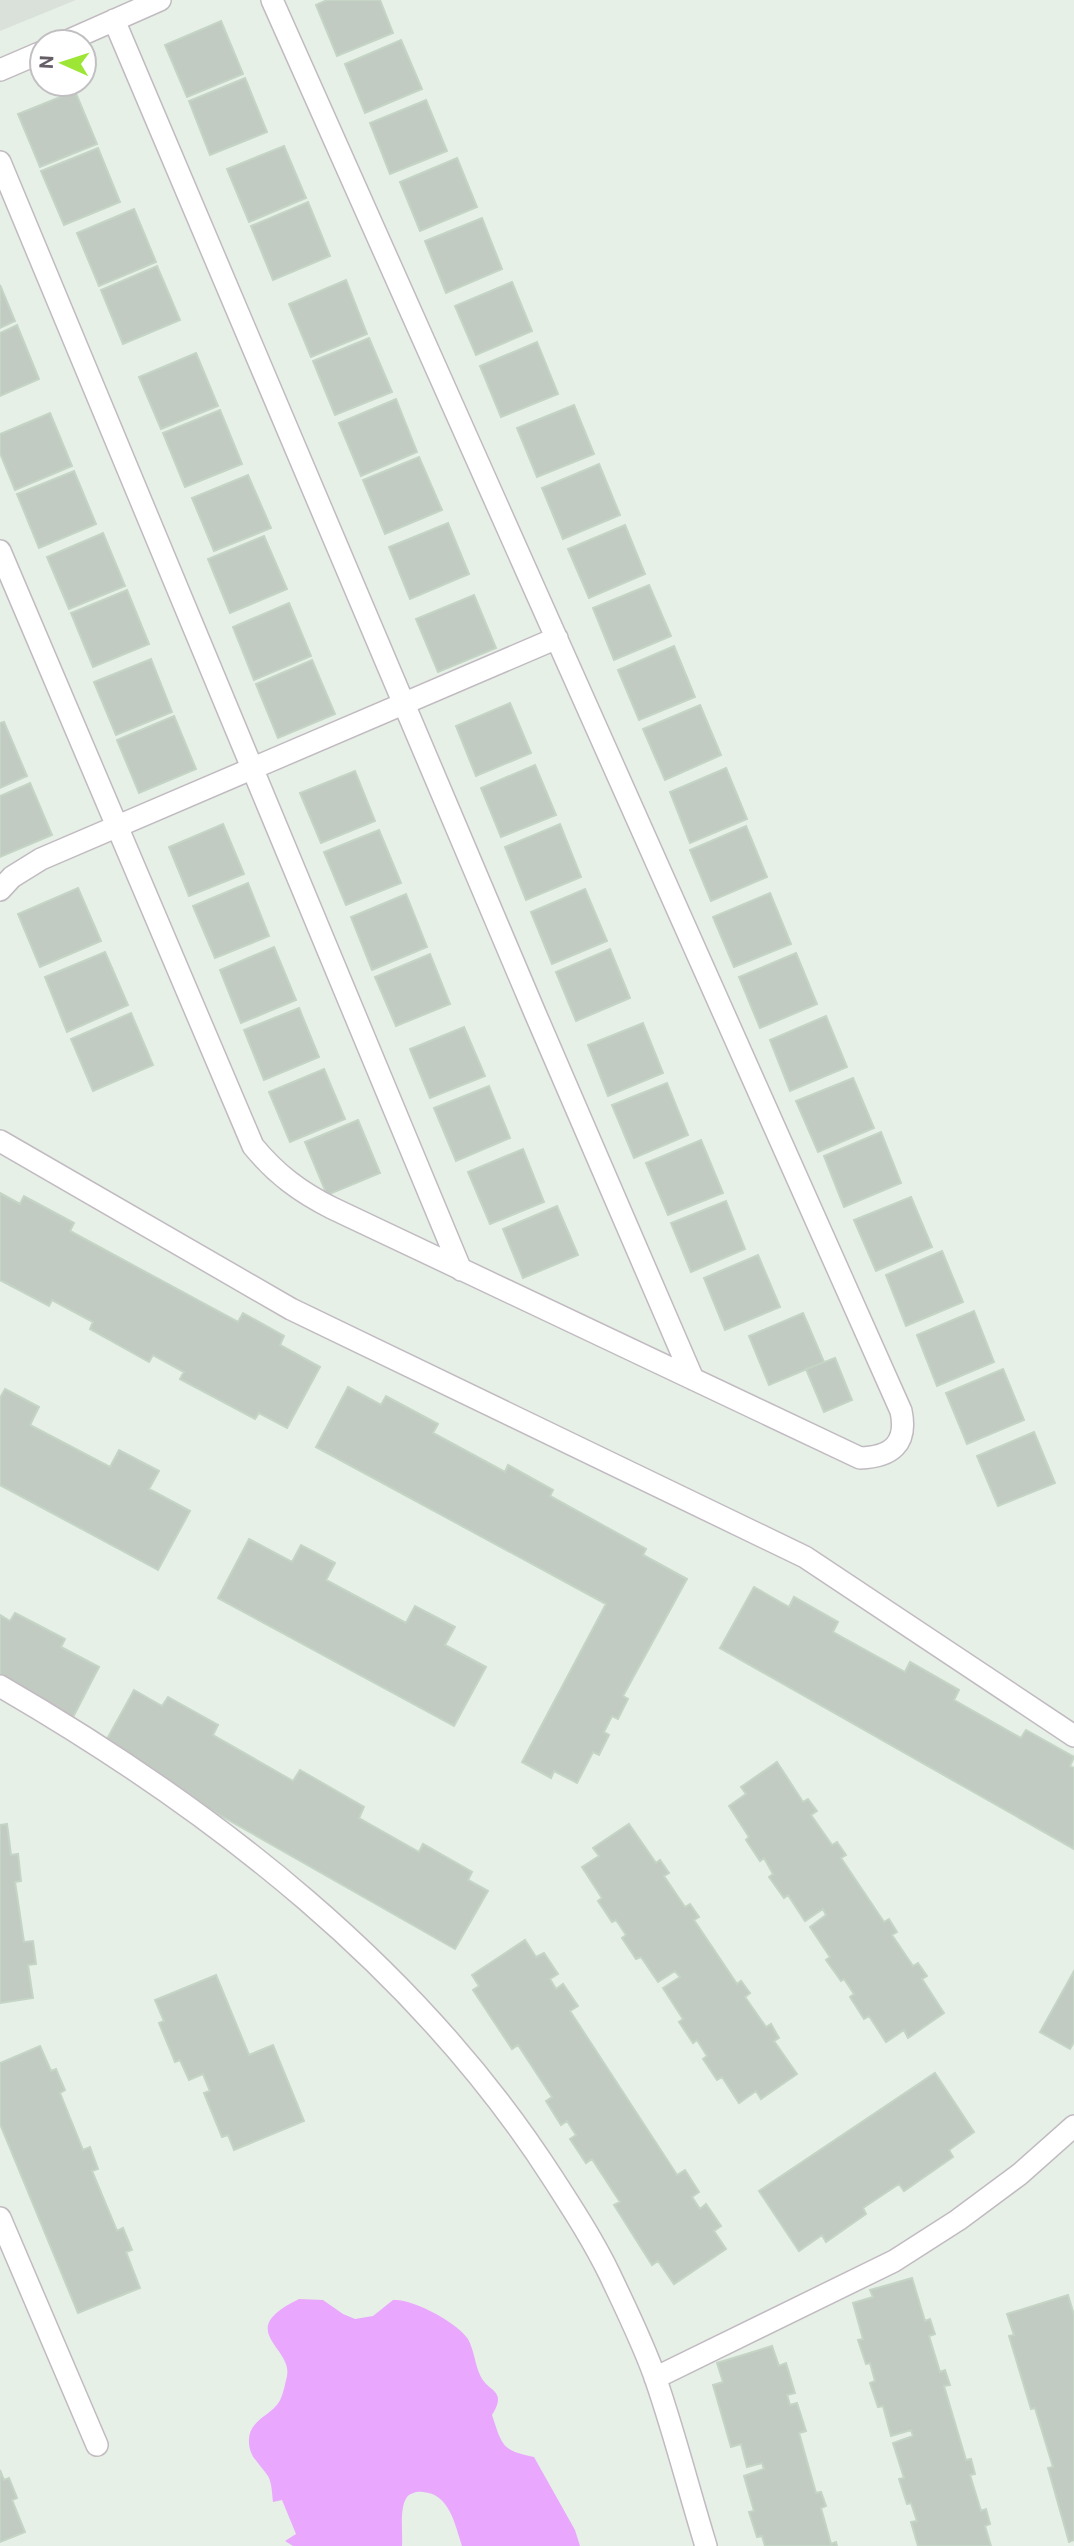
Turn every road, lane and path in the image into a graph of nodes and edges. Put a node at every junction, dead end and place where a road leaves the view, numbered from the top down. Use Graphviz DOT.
graph roads {
  1 [pos="160,0"];
  2 [pos="272,0"];
  3 [pos="114,20"];
  4 [pos="96,28"];
  5 [pos="28,58"];
  6 [pos="0,71"];
  7 [pos="0,162"];
  8 [pos="0,551"];
  9 [pos="557,638"];
  10 [pos="404,704"];
  11 [pos="253,769"];
  12 [pos="117,827"];
  13 [pos="0,890"];
  14 [pos="0,1141"];
  15 [pos="461,1270"];
  16 [pos="693,1379"];
  17 [pos="0,1686"];
  18 [pos="1074,1737"];
  19 [pos="1074,2126"];
  20 [pos="0,2218"];
  21 [pos="655,2378"];
  22 [pos="97,2445"];
  23 [pos="706,2546"];
  1 -- 3 [label="lane"];
  2 -- 9 [label="lane"];
  3 -- 4 [label="lane"];
  3 -- 10 [label="lane"];
  5 -- 6 [label="lane"];
  7 -- 11 [label="lane"];
  8 -- 12 [label="lane"];
  9 -- 10 [label="lane"];
  9 -- 16 [label="lane"];
  10 -- 11 [label="lane"];
  10 -- 16 [label="lane"];
  11 -- 12 [label="lane"];
  11 -- 15 [label="lane"];
  12 -- 13 [label="lane"];
  12 -- 15 [label="lane"];
  14 -- 18 [label="lane"];
  15 -- 16 [label="lane"];
  17 -- 21 [label="lane"];
  19 -- 21 [label="lane"];
  20 -- 22 [label="lane"];
  21 -- 23 [label="lane"];
}
